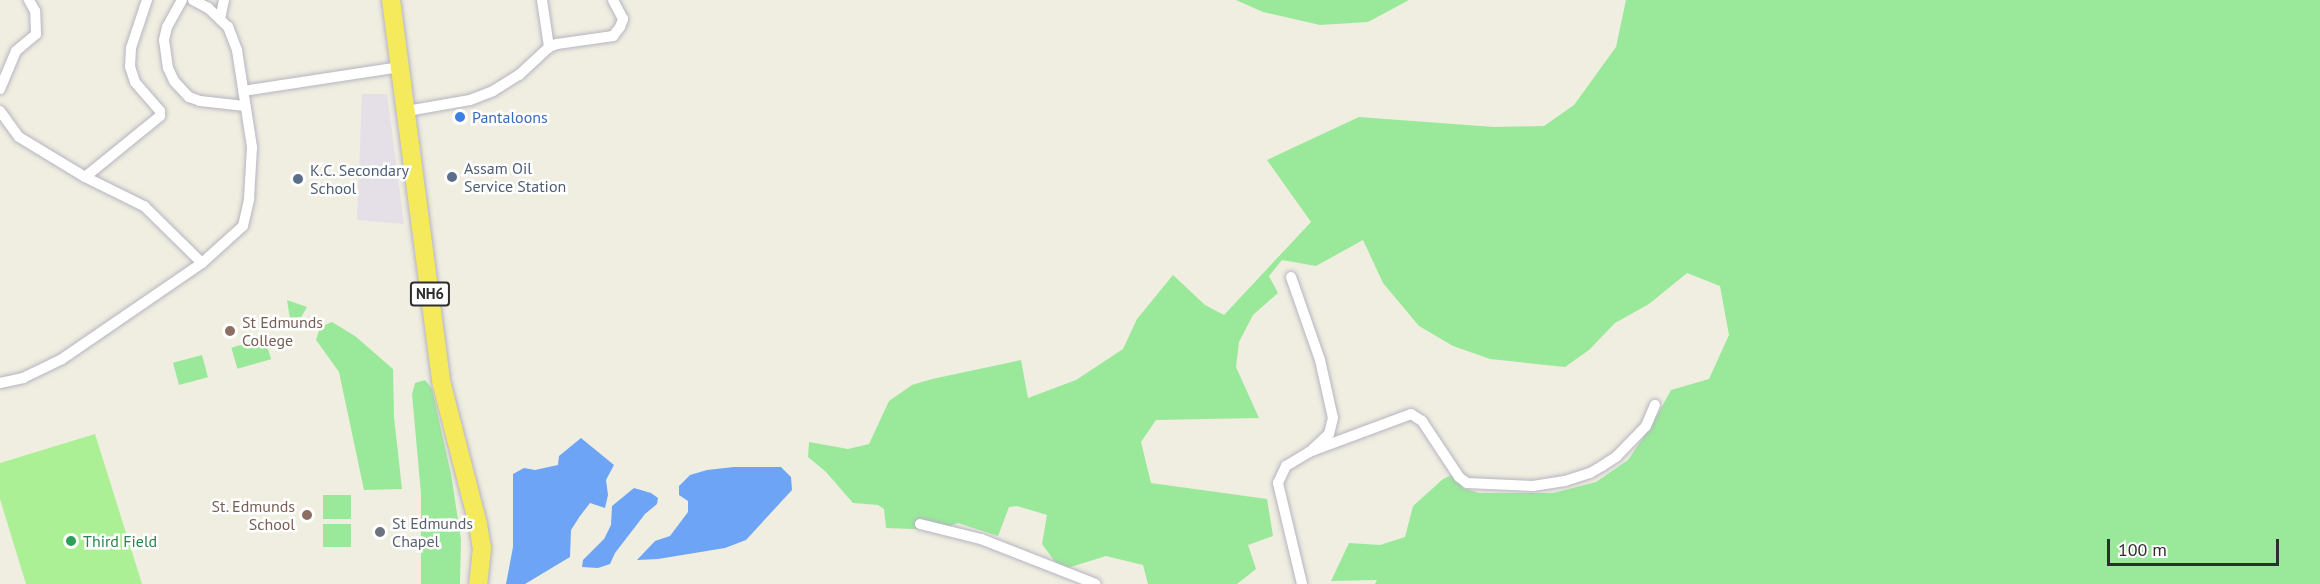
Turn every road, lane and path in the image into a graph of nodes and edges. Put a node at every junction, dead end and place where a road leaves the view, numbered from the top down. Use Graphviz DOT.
graph roads {
  1 [pos="29,0"];
  2 [pos="147,0"];
  3 [pos="182,0"];
  4 [pos="193,0"];
  5 [pos="224,0"];
  6 [pos="391,0"];
  7 [pos="542,0"];
  8 [pos="613,0"];
  9 [pos="220,19"];
  10 [pos="549,47"];
  11 [pos="400,67"];
  12 [pos="0,89"];
  13 [pos="243,91"];
  14 [pos="245,106"];
  15 [pos="407,111"];
  16 [pos="2,118"];
  17 [pos="85,177"];
  18 [pos="202,263"];
  19 [pos="1291,277"];
  20 [pos="0,383"];
  21 [pos="1655,405"];
  22 [pos="1309,452"];
  23 [pos="920,524"];
  24 [pos="478,584"];
  25 [pos="1096,584"];
  26 [pos="1302,584"];
  1 -- 12 [label="street"];
  2 -- 17 [label="street"];
  3 -- 14 [label="street"];
  4 -- 9 [label="street"];
  5 -- 9 [label="street"];
  6 -- 11 [label="highway, NH6 / NH6"];
  7 -- 10 [label="street"];
  8 -- 10 [label="street"];
  9 -- 13 [label="street"];
  10 -- 15 [label="street"];
  11 -- 13 [label="street"];
  11 -- 15 [label="highway, NH6 / NH6"];
  13 -- 14 [label="street"];
  14 -- 18 [label="street"];
  15 -- 24 [label="highway, NH6 / NH6"];
  16 -- 17 [label="street"];
  17 -- 18 [label="street"];
  18 -- 20 [label="street"];
  19 -- 22 [label="street"];
  21 -- 22 [label="street"];
  22 -- 26 [label="street"];
  23 -- 25 [label="street"];
}
